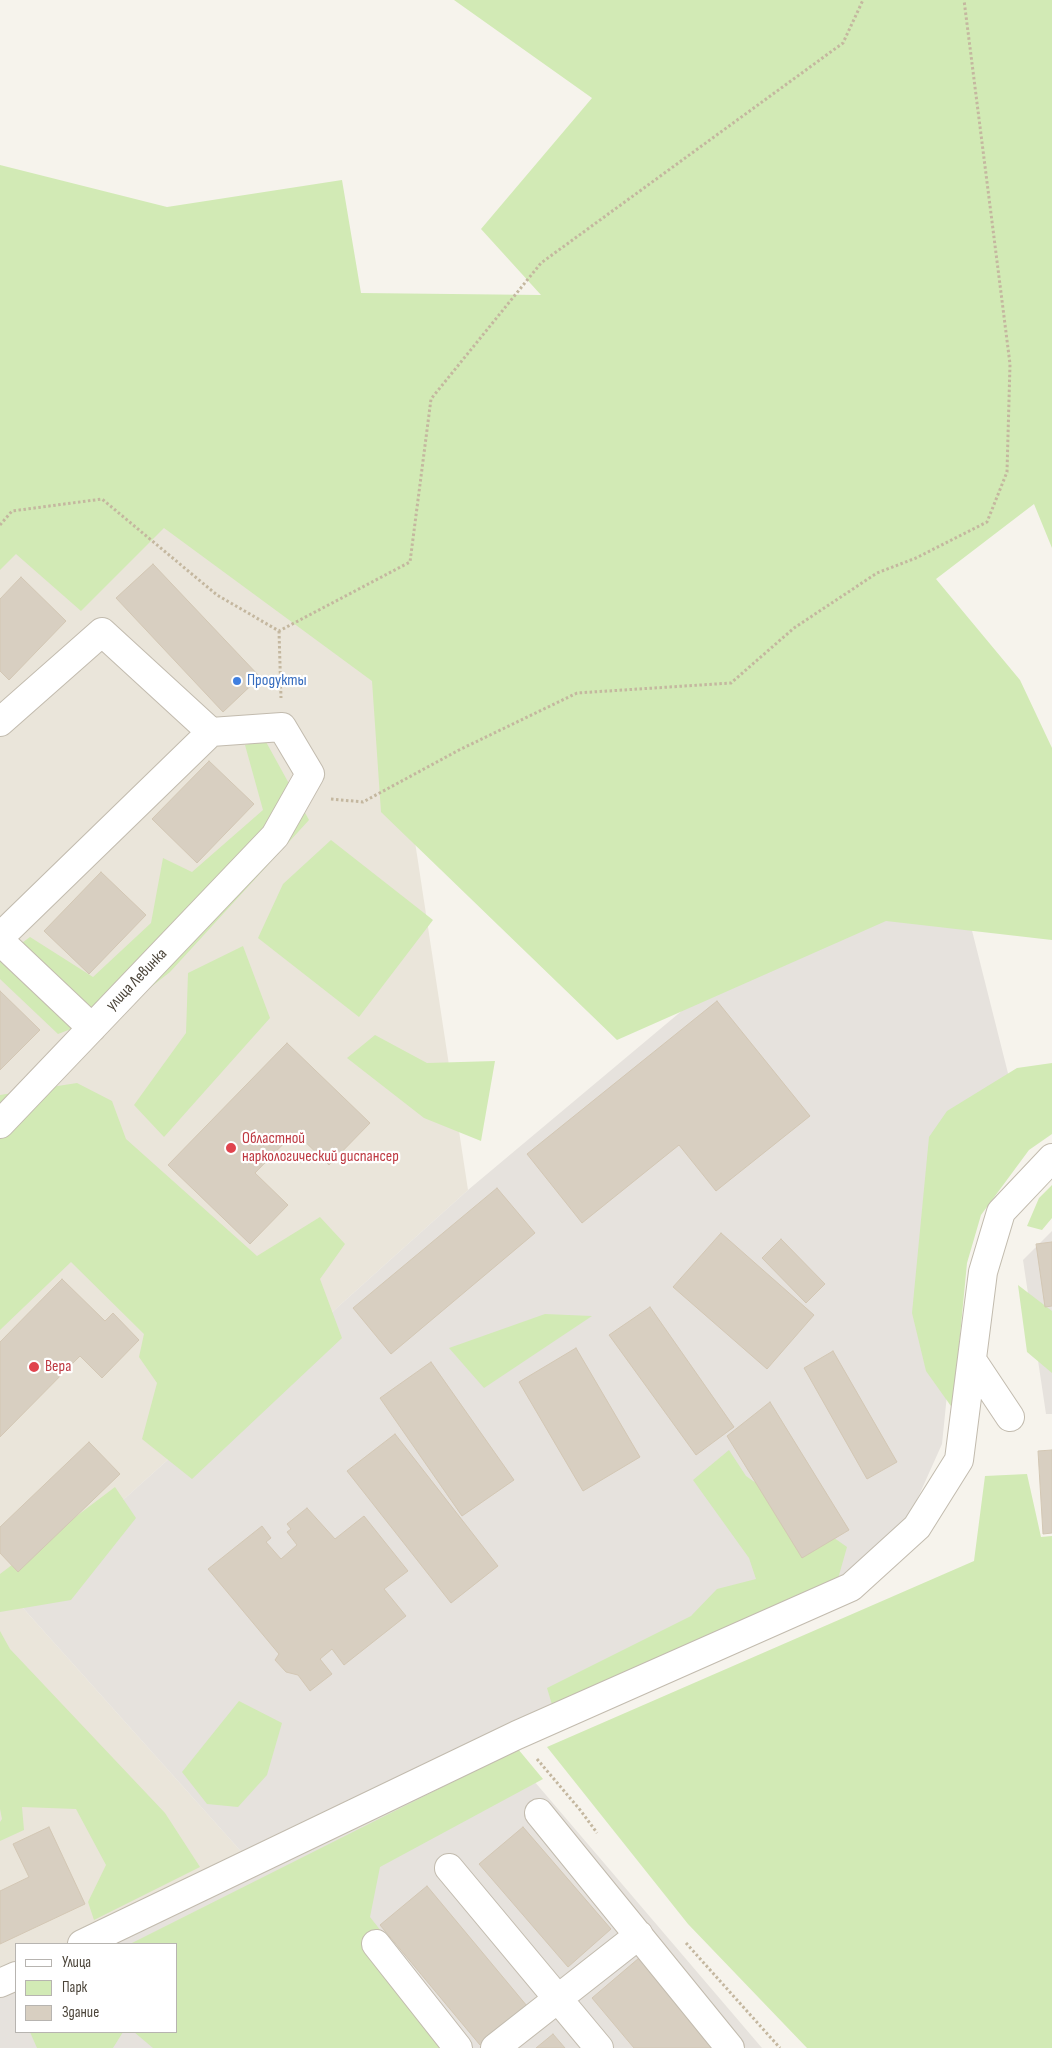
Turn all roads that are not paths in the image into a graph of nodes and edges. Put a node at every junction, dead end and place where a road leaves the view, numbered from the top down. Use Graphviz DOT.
graph roads {
  1 [pos="2,717"];
  2 [pos="211,732"];
  3 [pos="0,937"];
  4 [pos="0,941"];
  5 [pos="92,1028"];
  6 [pos="0,1124"];
  7 [pos="1052,1158"];
  8 [pos="972,1360"];
  9 [pos="1010,1417"];
  10 [pos="539,1813"];
  11 [pos="449,1868"];
  12 [pos="639,1935"];
  13 [pos="84,1943"];
  14 [pos="376,1944"];
  15 [pos="15,1976"];
  16 [pos="0,1983"];
  17 [pos="558,1998"];
  18 [pos="458,2048"];
  19 [pos="495,2048"];
  20 [pos="600,2048"];
  21 [pos="730,2048"];
  1 -- 2 [label="street"];
  2 -- 3 [label="street"];
  2 -- 5 [label="street, улица Левинка"];
  4 -- 5 [label="street"];
  5 -- 6 [label="street, улица Левинка"];
  7 -- 8 [label="street"];
  8 -- 9 [label="street"];
  8 -- 13 [label="street"];
  10 -- 12 [label="street"];
  11 -- 17 [label="street"];
  12 -- 17 [label="street"];
  12 -- 21 [label="street"];
  14 -- 18 [label="street"];
  15 -- 16 [label="street"];
  17 -- 19 [label="street"];
  17 -- 20 [label="street"];
}
